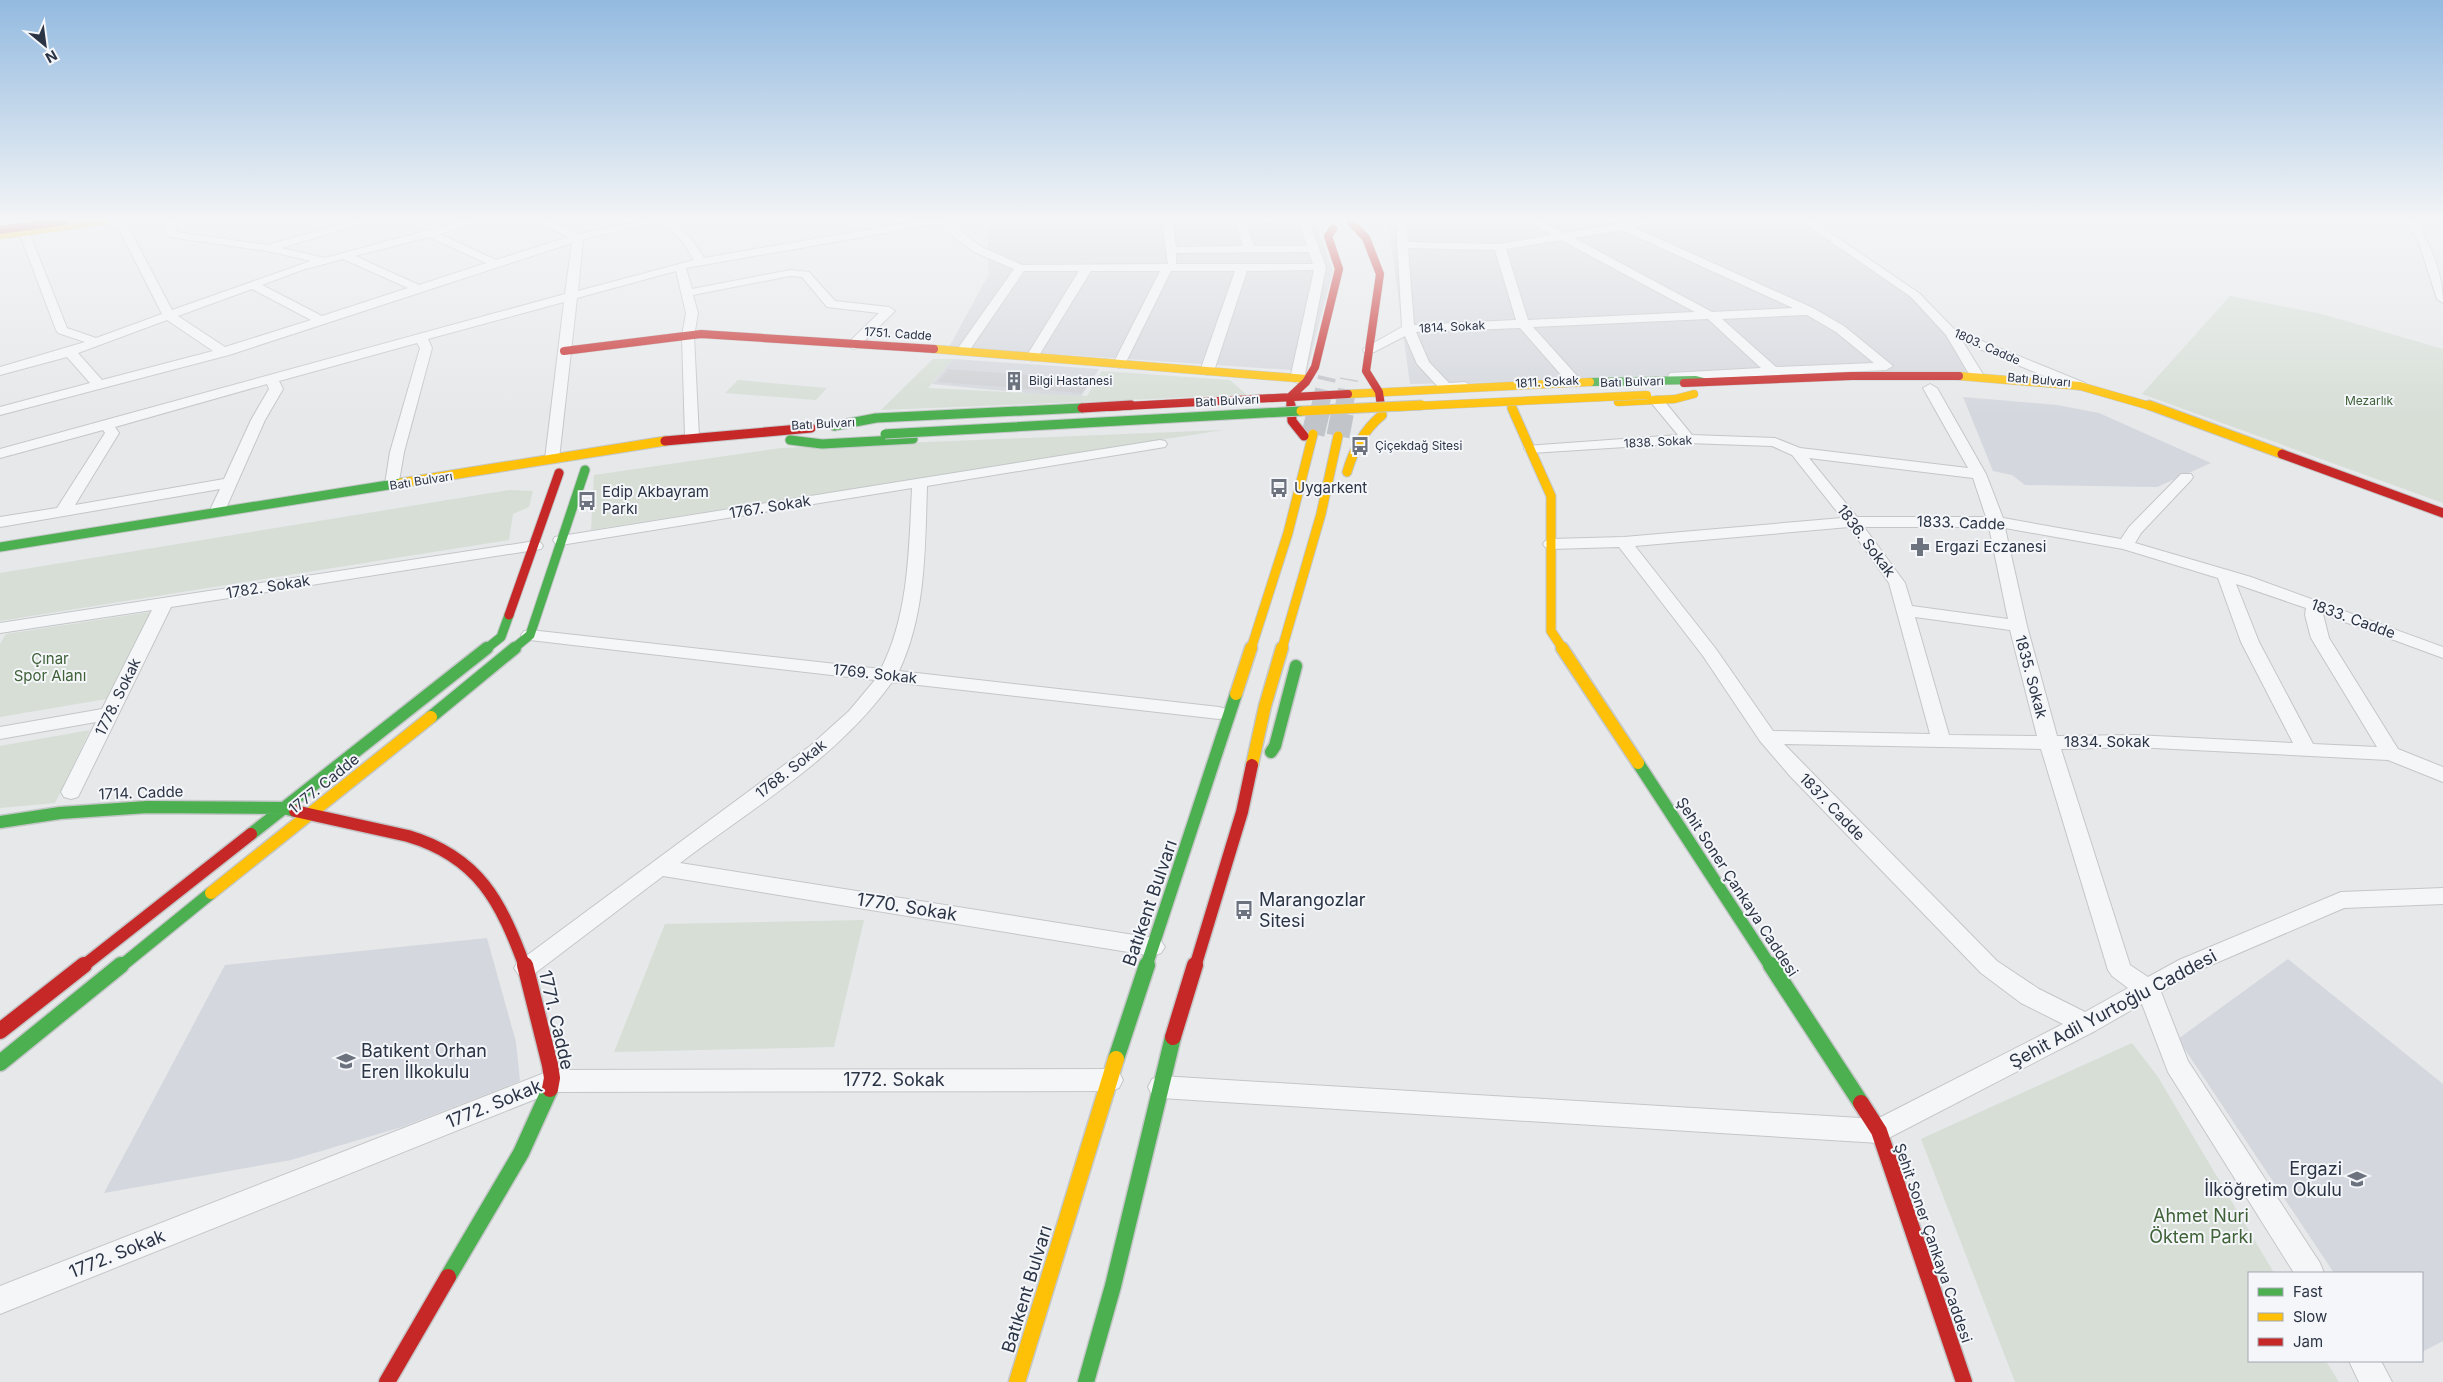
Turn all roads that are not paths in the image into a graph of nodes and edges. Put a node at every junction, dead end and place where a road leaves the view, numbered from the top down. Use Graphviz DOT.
graph roads {
  1 [pos="45,285"];
  2 [pos="153,285"];
  3 [pos="252,285"];
  4 [pos="254,285"];
  5 [pos="411,285"];
  6 [pos="430,285"];
  7 [pos="572,285"];
  8 [pos="604,285"];
  9 [pos="686,285"];
  10 [pos="726,285"];
  11 [pos="815,285"];
  12 [pos="1009,285"];
  13 [pos="1076,285"];
  14 [pos="1160,285"];
  15 [pos="1236,285"];
  16 [pos="1317,285"];
  17 [pos="1335,285"];
  18 [pos="1378,285"];
  19 [pos="1405,285"];
  20 [pos="1511,285"];
  21 [pos="1654,285"];
  22 [pos="1753,285"];
  23 [pos="1901,285"];
  24 [pos="2437,285"];
  25 [pos="419,289"];
  26 [pos="688,293"];
  27 [pos="571,294"];
  28 [pos="2443,299"];
  29 [pos="1809,311"];
  30 [pos="168,316"];
  31 [pos="1713,317"];
  32 [pos="322,321"];
  33 [pos="1523,324"];
  34 [pos="1408,329"];
  35 [pos="1952,333"];
  36 [pos="688,336"];
  37 [pos="418,337"];
  38 [pos="96,342"];
  39 [pos="853,345"];
  40 [pos="1369,349"];
  41 [pos="564,351"];
  42 [pos="70,352"];
  43 [pos="224,352"];
  44 [pos="962,352"];
  45 [pos="1032,357"];
  46 [pos="1119,364"];
  47 [pos="1886,366"];
  48 [pos="0,371"];
  49 [pos="1207,371"];
  50 [pos="1772,371"];
  51 [pos="1231,373"];
  52 [pos="1368,375"];
  53 [pos="1978,376"];
  54 [pos="269,379"];
  55 [pos="1302,379"];
  56 [pos="1574,381"];
  57 [pos="1703,382"];
  58 [pos="100,385"];
  59 [pos="2080,386"];
  60 [pos="1930,388"];
  61 [pos="1978,390"];
  62 [pos="1379,392"];
  63 [pos="1739,393"];
  64 [pos="1290,397"];
  65 [pos="1258,398"];
  66 [pos="1652,398"];
  67 [pos="1512,408"];
  68 [pos="0,411"];
  69 [pos="1382,415"];
  70 [pos="2148,418"];
  71 [pos="1292,421"];
  72 [pos="106,424"];
  73 [pos="834,426"];
  74 [pos="886,429"];
  75 [pos="1343,430"];
  76 [pos="1308,435"];
  77 [pos="692,437"];
  78 [pos="1688,439"];
  79 [pos="790,440"];
  80 [pos="1160,444"];
  81 [pos="1792,449"];
  82 [pos="1531,450"];
  83 [pos="669,453"];
  84 [pos="0,454"];
  85 [pos="552,459"];
  86 [pos="1979,474"];
  87 [pos="2186,477"];
  88 [pos="228,483"];
  89 [pos="393,484"];
  90 [pos="920,484"];
  91 [pos="1343,487"];
  92 [pos="63,511"];
  93 [pos="217,512"];
  94 [pos="2443,513"];
  95 [pos="0,522"];
  96 [pos="1853,522"];
  97 [pos="1996,522"];
  98 [pos="562,540"];
  99 [pos="1624,542"];
  100 [pos="1551,544"];
  101 [pos="2125,545"];
  102 [pos="535,546"];
  103 [pos="0,547"];
  104 [pos="2225,575"];
  105 [pos="164,603"];
  106 [pos="2315,604"];
  107 [pos="1905,610"];
  108 [pos="2018,626"];
  109 [pos="0,628"];
  110 [pos="530,635"];
  111 [pos="1300,650"];
  112 [pos="2443,653"];
  113 [pos="887,675"];
  114 [pos="1218,713"];
  115 [pos="109,714"];
  116 [pos="0,733"];
  117 [pos="1767,737"];
  118 [pos="1222,738"];
  119 [pos="1940,740"];
  120 [pos="2049,743"];
  121 [pos="2307,750"];
  122 [pos="2391,754"];
  123 [pos="2443,775"];
  124 [pos="1249,781"];
  125 [pos="71,792"];
  126 [pos="284,808"];
  127 [pos="311,814"];
  128 [pos="0,822"];
  129 [pos="660,868"];
  130 [pos="2443,896"];
  131 [pos="1153,947"];
  132 [pos="526,968"];
  133 [pos="2148,989"];
  134 [pos="2086,1024"];
  135 [pos="0,1030"];
  136 [pos="0,1063"];
  137 [pos="1110,1080"];
  138 [pos="552,1081"];
  139 [pos="1161,1087"];
  140 [pos="1879,1131"];
  141 [pos="2309,1272"];
  142 [pos="0,1300"];
  143 [pos="2365,1362"];
  144 [pos="387,1382"];
  145 [pos="1017,1382"];
  146 [pos="1086,1382"];
  147 [pos="1964,1382"];
  148 [pos="2377,1382"];
  1 -- 38 [label="street"];
  2 -- 30 [label="street"];
  3 -- 30 [label="street"];
  4 -- 32 [label="street"];
  5 -- 25 [label="street"];
  6 -- 25 [label="street"];
  7 -- 27 [label="street"];
  8 -- 27 [label="street"];
  9 -- 26 [label="street"];
  10 -- 26 [label="street"];
  11 -- 39 [label="street"];
  12 -- 44 [label="street"];
  13 -- 45 [label="street"];
  14 -- 46 [label="street"];
  15 -- 49 [label="street"];
  16 -- 55 [label="street"];
  17 -- 55 [label="main road"];
  18 -- 40 [label="main road"];
  19 -- 34 [label="street, 1811. Sokak"];
  20 -- 33 [label="street"];
  21 -- 31 [label="street"];
  22 -- 29 [label="street"];
  23 -- 35 [label="street, 1803. Cadde"];
  24 -- 28 [label="street"];
  25 -- 32 [label="street"];
  26 -- 36 [label="street"];
  27 -- 37 [label="street"];
  27 -- 41 [label="street"];
  29 -- 31 [label="street, 1814. Sokak"];
  29 -- 47 [label="street"];
  30 -- 38 [label="street"];
  30 -- 43 [label="street"];
  31 -- 33 [label="street, 1814. Sokak"];
  31 -- 50 [label="street"];
  32 -- 43 [label="street"];
  33 -- 34 [label="street, 1814. Sokak"];
  33 -- 56 [label="street"];
  34 -- 40 [label="street, 1814. Sokak"];
  34 -- 56 [label="street, 1811. Sokak"];
  35 -- 53 [label="street"];
  35 -- 59 [label="street, 1803. Cadde"];
  36 -- 39 [label="main road, 1751. Cadde"];
  36 -- 41 [label="main road, 1751. Cadde"];
  36 -- 77 [label="street"];
  37 -- 54 [label="street"];
  37 -- 89 [label="street"];
  38 -- 42 [label="street"];
  39 -- 44 [label="main road, 1751. Cadde"];
  40 -- 52 [label="main road"];
  41 -- 85 [label="street"];
  42 -- 48 [label="street"];
  42 -- 58 [label="street"];
  43 -- 58 [label="street"];
  44 -- 45 [label="main road, 1751. Cadde"];
  45 -- 46 [label="main road, 1751. Cadde"];
  46 -- 49 [label="main road, 1751. Cadde"];
  47 -- 50 [label="street, 1811. Sokak"];
  49 -- 51 [label="main road, 1751. Cadde"];
  50 -- 56 [label="street, 1811. Sokak"];
  51 -- 55 [label="main road, 1751. Cadde"];
  51 -- 65 [label="main road"];
  52 -- 55 [label="main road, 1751. Cadde"];
  52 -- 62 [label="main road"];
  53 -- 57 [label="main road, Batı Bulvarı"];
  53 -- 59 [label="main road, Batı Bulvarı"];
  54 -- 72 [label="street"];
  54 -- 88 [label="street"];
  55 -- 64 [label="main road"];
  57 -- 62 [label="main road"];
  57 -- 74 [label="main road, Batı Bulvarı"];
  58 -- 68 [label="street"];
  59 -- 94 [label="main road, Batı Bulvarı"];
  60 -- 86 [label="street, 1835. Sokak"];
  61 -- 70 [label="main road, Batı Bulvarı"];
  62 -- 64 [label="main road"];
  62 -- 69 [label="main road"];
  63 -- 66 [label="main road, Batı Bulvarı"];
  64 -- 65 [label="main road"];
  64 -- 71 [label="main road"];
  65 -- 73 [label="main road"];
  66 -- 67 [label="main road"];
  66 -- 74 [label="main road, Batı Bulvarı, bridge"];
  66 -- 78 [label="street"];
  67 -- 69 [label="main road"];
  67 -- 82 [label="main road, Şehit Soner Çankaya Caddesi"];
  69 -- 71 [label="main road"];
  69 -- 75 [label="main road"];
  71 -- 76 [label="main road"];
  71 -- 79 [label="main road"];
  72 -- 84 [label="street"];
  72 -- 92 [label="street"];
  73 -- 74 [label="main road, Batı Bulvarı"];
  73 -- 77 [label="main road, Batı Bulvarı"];
  74 -- 79 [label="main road, Batı Bulvarı"];
  75 -- 76 [label="main road"];
  75 -- 91 [label="main road"];
  75 -- 124 [label="main road"];
  76 -- 114 [label="main road"];
  76 -- 118 [label="main road, Batıkent Bulvarı"];
  77 -- 85 [label="main road, Batı Bulvarı"];
  78 -- 81 [label="street, 1838. Sokak"];
  78 -- 82 [label="street, 1838. Sokak"];
  79 -- 83 [label="main road, Batı Bulvarı"];
  80 -- 90 [label="street, 1767. Sokak"];
  81 -- 86 [label="street, 1838. Sokak"];
  81 -- 96 [label="street, 1836. Sokak"];
  82 -- 100 [label="main road, Şehit Soner Çankaya Caddesi"];
  85 -- 89 [label="main road, Batı Bulvarı"];
  86 -- 97 [label="street, 1835. Sokak"];
  87 -- 101 [label="street"];
  88 -- 92 [label="street"];
  88 -- 93 [label="street"];
  89 -- 93 [label="main road, Batı Bulvarı"];
  90 -- 98 [label="street, 1767. Sokak"];
  90 -- 113 [label="street, 1768. Sokak"];
  92 -- 95 [label="street"];
  93 -- 103 [label="main road, Batı Bulvarı"];
  96 -- 97 [label="street, 1833. Cadde"];
  96 -- 99 [label="street, 1833. Cadde"];
  96 -- 107 [label="street, 1836. Sokak"];
  97 -- 101 [label="street, 1833. Cadde"];
  97 -- 108 [label="street, 1835. Sokak"];
  98 -- 102 [label="main road, 1777. Cadde"];
  98 -- 110 [label="main road, 1777. Cadde"];
  99 -- 100 [label="street, 1833. Cadde"];
  99 -- 117 [label="street, 1837. Cadde"];
  100 -- 140 [label="main road, Şehit Soner Çankaya Caddesi"];
  101 -- 104 [label="street, 1833. Cadde"];
  102 -- 105 [label="street, 1782. Sokak"];
  102 -- 126 [label="main road, 1777. Cadde"];
  104 -- 106 [label="street, 1833. Cadde"];
  104 -- 121 [label="street"];
  105 -- 109 [label="street, 1782. Sokak"];
  105 -- 115 [label="street, 1778. Sokak"];
  106 -- 112 [label="street, 1833. Cadde"];
  106 -- 122 [label="street"];
  107 -- 108 [label="street"];
  107 -- 119 [label="street, 1836. Sokak"];
  108 -- 120 [label="street, 1835. Sokak"];
  110 -- 113 [label="street, 1769. Sokak"];
  110 -- 127 [label="main road, 1777. Cadde"];
  111 -- 124 [label="main road"];
  113 -- 114 [label="street, 1769. Sokak"];
  113 -- 129 [label="street, 1768. Sokak"];
  114 -- 118 [label="main road"];
  115 -- 116 [label="street"];
  115 -- 125 [label="street, 1778. Sokak"];
  117 -- 119 [label="street, 1834. Sokak"];
  117 -- 134 [label="street, 1837. Cadde"];
  118 -- 131 [label="main road, Batıkent Bulvarı"];
  119 -- 120 [label="street, 1834. Sokak"];
  120 -- 121 [label="street, 1834. Sokak"];
  120 -- 133 [label="street, 1835. Sokak"];
  121 -- 122 [label="street, 1834. Sokak"];
  122 -- 123 [label="street, 1834. Sokak"];
  124 -- 139 [label="main road"];
  126 -- 127 [label="main road, 1714. Cadde"];
  126 -- 128 [label="main road, 1714. Cadde"];
  126 -- 135 [label="main road, 1777. Cadde"];
  127 -- 132 [label="main road, 1771. Cadde"];
  127 -- 136 [label="main road, 1777. Cadde"];
  129 -- 131 [label="street, 1770. Sokak"];
  129 -- 132 [label="street, 1768. Sokak"];
  130 -- 133 [label="street, Şehit Adil Yurtoğlu Caddesi"];
  131 -- 137 [label="main road, Batıkent Bulvarı"];
  132 -- 138 [label="main road, 1771. Cadde"];
  133 -- 134 [label="street, Şehit Adil Yurtoğlu Caddesi"];
  133 -- 141 [label="street"];
  134 -- 140 [label="street, Şehit Adil Yurtoğlu Caddesi"];
  137 -- 138 [label="street, 1772. Sokak"];
  137 -- 145 [label="main road, Batıkent Bulvarı"];
  138 -- 142 [label="street, 1772. Sokak"];
  138 -- 144 [label="main road, 1771. Cadde"];
  139 -- 140 [label="street"];
  139 -- 146 [label="main road"];
  140 -- 147 [label="main road, Şehit Soner Çankaya Caddesi"];
  143 -- 148 [label="street"];
}
